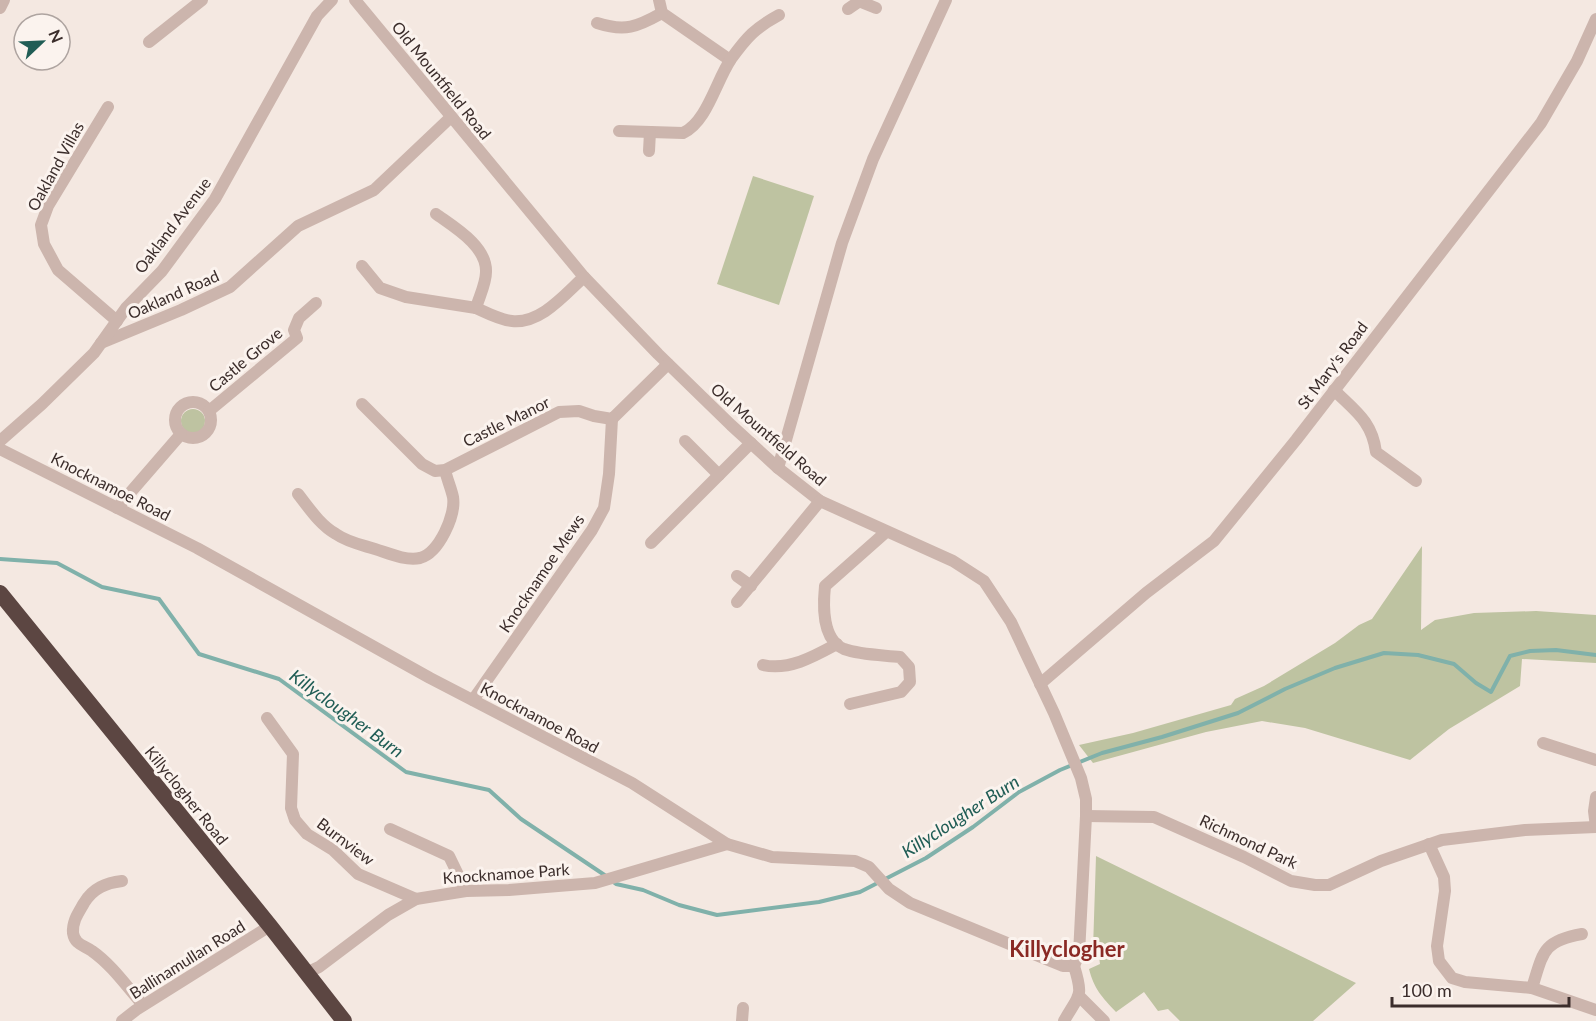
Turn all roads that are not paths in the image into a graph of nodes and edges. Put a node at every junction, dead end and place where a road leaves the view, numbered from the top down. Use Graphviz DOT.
graph roads {
  1 [pos="4,0"];
  2 [pos="202,0"];
  3 [pos="332,0"];
  4 [pos="946,0"];
  5 [pos="358,1"];
  6 [pos="861,1"];
  7 [pos="661,6"];
  8 [pos="0,8"];
  9 [pos="876,8"];
  10 [pos="848,9"];
  11 [pos="779,15"];
  12 [pos="1596,19"];
  13 [pos="597,23"];
  14 [pos="149,42"];
  15 [pos="730,60"];
  16 [pos="108,107"];
  17 [pos="451,117"];
  18 [pos="619,131"];
  19 [pos="650,132"];
  20 [pos="649,151"];
  21 [pos="436,214"];
  22 [pos="362,266"];
  23 [pos="584,277"];
  24 [pos="316,303"];
  25 [pos="476,308"];
  26 [pos="117,321"];
  27 [pos="101,343"];
  28 [pos="668,364"];
  29 [pos="1334,390"];
  30 [pos="362,404"];
  31 [pos="209,411"];
  32 [pos="612,419"];
  33 [pos="181,434"];
  34 [pos="0,441"];
  35 [pos="686,441"];
  36 [pos="751,443"];
  37 [pos="0,449"];
  38 [pos="778,468"];
  39 [pos="445,470"];
  40 [pos="719,475"];
  41 [pos="1416,481"];
  42 [pos="298,494"];
  43 [pos="820,501"];
  44 [pos="117,508"];
  45 [pos="886,532"];
  46 [pos="651,543"];
  47 [pos="737,576"];
  48 [pos="751,586"];
  49 [pos="0,593"];
  50 [pos="737,602"];
  51 [pos="837,644"];
  52 [pos="763,665"];
  53 [pos="1040,684"];
  54 [pos="472,700"];
  55 [pos="850,704"];
  56 [pos="267,718"];
  57 [pos="1543,743"];
  58 [pos="1596,760"];
  59 [pos="1596,797"];
  60 [pos="1086,816"];
  61 [pos="1596,827"];
  62 [pos="390,830"];
  63 [pos="727,844"];
  64 [pos="1429,844"];
  65 [pos="123,881"];
  66 [pos="466,891"];
  67 [pos="416,899"];
  68 [pos="270,926"];
  69 [pos="1582,934"];
  70 [pos="1074,966"];
  71 [pos="306,974"];
  72 [pos="1532,988"];
  73 [pos="1080,997"];
  74 [pos="143,1005"];
  75 [pos="743,1008"];
  76 [pos="1596,1010"];
  77 [pos="122,1021"];
  78 [pos="344,1021"];
  79 [pos="742,1021"];
  80 [pos="1064,1021"];
  81 [pos="1104,1021"];
  1 -- 8 [label="street"];
  2 -- 14 [label="street"];
  3 -- 26 [label="street, Oakland Avenue"];
  4 -- 38 [label="street"];
  5 -- 17 [label="street, Old Mountfield Road"];
  6 -- 9 [label="street"];
  6 -- 10 [label="street"];
  7 -- 13 [label="street"];
  7 -- 15 [label="street"];
  11 -- 15 [label="street"];
  12 -- 29 [label="street, St Mary's Road"];
  15 -- 19 [label="street"];
  16 -- 26 [label="street, Oakland Villas"];
  17 -- 23 [label="street, Old Mountfield Road"];
  17 -- 27 [label="street, Oakland Road"];
  18 -- 19 [label="street"];
  19 -- 20 [label="street"];
  21 -- 25 [label="street"];
  22 -- 25 [label="street"];
  23 -- 25 [label="street"];
  23 -- 28 [label="street, Old Mountfield Road"];
  24 -- 31 [label="street, Castle Grove"];
  26 -- 27 [label="street, Oakland Avenue"];
  27 -- 34 [label="street, Oakland Avenue"];
  28 -- 32 [label="street"];
  28 -- 36 [label="street, Old Mountfield Road"];
  29 -- 41 [label="street"];
  29 -- 53 [label="street, St Mary's Road"];
  30 -- 39 [label="street"];
  31 -- 33 [label="street"];
  31 -- 33 [label="street"];
  32 -- 39 [label="street, Castle Manor"];
  32 -- 54 [label="street, Knocknamoe Mews"];
  33 -- 44 [label="street"];
  35 -- 40 [label="street"];
  36 -- 38 [label="street, Old Mountfield Road"];
  36 -- 40 [label="street"];
  37 -- 44 [label="street, Knocknamoe Road"];
  38 -- 43 [label="street, Old Mountfield Road"];
  39 -- 42 [label="street"];
  40 -- 46 [label="street"];
  43 -- 45 [label="street, Old Mountfield Road"];
  43 -- 48 [label="street"];
  44 -- 54 [label="street, Knocknamoe Road"];
  45 -- 51 [label="street"];
  45 -- 53 [label="street, Old Mountfield Road"];
  47 -- 48 [label="street"];
  48 -- 50 [label="street"];
  49 -- 68 [label="highway, Killyclogher Road"];
  51 -- 52 [label="street"];
  51 -- 55 [label="street"];
  53 -- 60 [label="street, Old Mountfield Road"];
  54 -- 63 [label="street, Knocknamoe Road"];
  56 -- 67 [label="street, Burnview"];
  57 -- 58 [label="street"];
  59 -- 61 [label="street, Richmond Park"];
  60 -- 64 [label="street, Richmond Park"];
  60 -- 70 [label="street, Old Mountfield Road"];
  61 -- 64 [label="street, Richmond Park"];
  62 -- 66 [label="street"];
  63 -- 66 [label="street, Knocknamoe Park"];
  63 -- 70 [label="street, Knocknamoe Road"];
  64 -- 72 [label="street"];
  65 -- 74 [label="street"];
  66 -- 67 [label="street, Knocknamoe Park"];
  67 -- 71 [label="street, Knocknamoe Park"];
  68 -- 71 [label="highway, Killyclogher Road"];
  68 -- 74 [label="street, Ballinamullan Road"];
  69 -- 72 [label="street"];
  70 -- 73 [label="street"];
  71 -- 78 [label="highway, Killyclogher Road"];
  72 -- 76 [label="street"];
  73 -- 80 [label="street"];
  73 -- 81 [label="street"];
  74 -- 77 [label="street, Ballinamullan Road"];
  75 -- 79 [label="street"];
}
